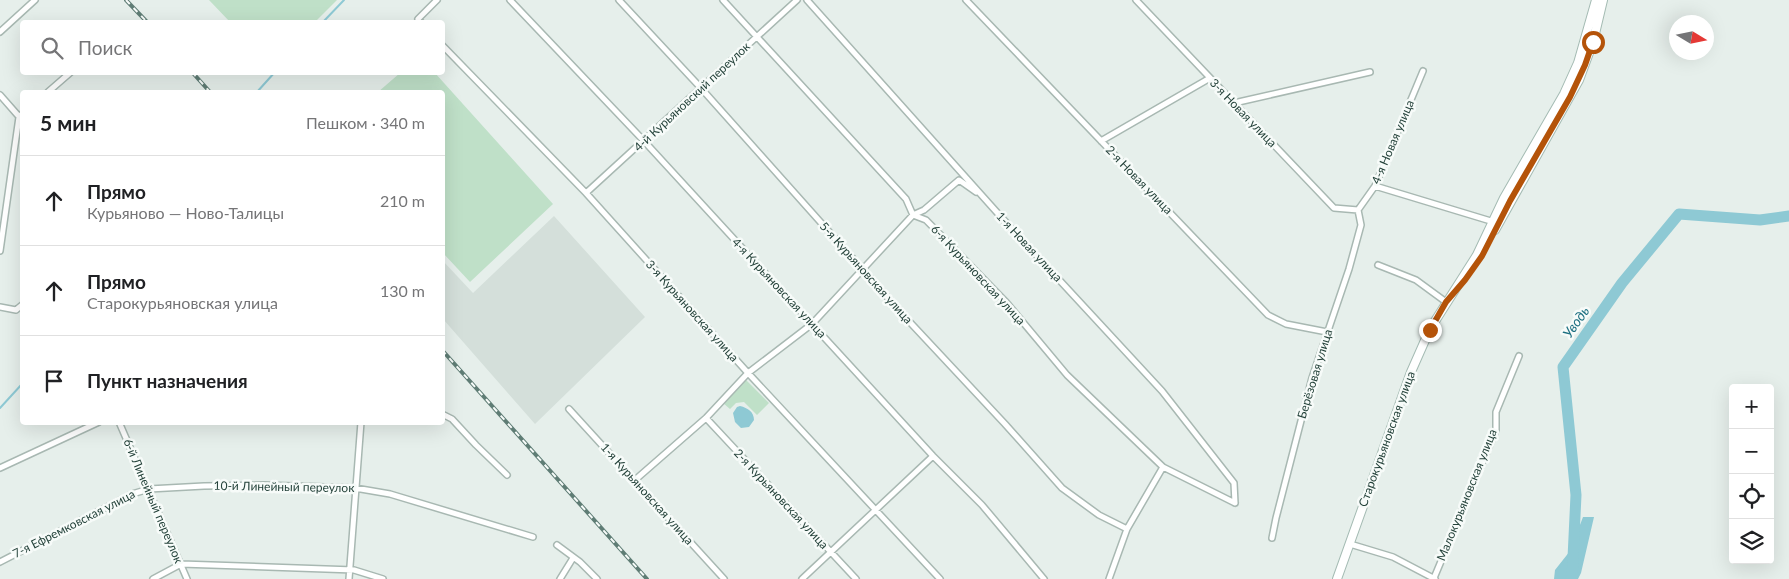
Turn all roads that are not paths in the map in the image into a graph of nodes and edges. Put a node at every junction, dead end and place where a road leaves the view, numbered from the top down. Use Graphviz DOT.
graph roads {
  1 [pos="35,0"];
  2 [pos="437,0"];
  3 [pos="510,0"];
  4 [pos="619,0"];
  5 [pos="723,0"];
  6 [pos="797,0"];
  7 [pos="807,0"];
  8 [pos="966,0"];
  9 [pos="1136,0"];
  10 [pos="1596,0"];
  11 [pos="1603,0"];
  12 [pos="420,20"];
  13 [pos="0,32"];
  14 [pos="757,37"];
  15 [pos="445,48"];
  16 [pos="1423,71"];
  17 [pos="1370,72"];
  18 [pos="68,75"];
  19 [pos="1210,78"];
  20 [pos="700,87"];
  21 [pos="50,90"];
  22 [pos="0,95"];
  23 [pos="1234,103"];
  24 [pos="20,116"];
  25 [pos="20,123"];
  26 [pos="644,141"];
  27 [pos="1101,141"];
  28 [pos="1375,186"];
  29 [pos="586,193"];
  30 [pos="985,199"];
  31 [pos="1358,210"];
  32 [pos="913,215"];
  33 [pos="1495,223"];
  34 [pos="0,251"];
  35 [pos="1378,265"];
  36 [pos="863,270"];
  37 [pos="1446,302"];
  38 [pos="0,307"];
  39 [pos="20,307"];
  40 [pos="812,324"];
  41 [pos="1328,332"];
  42 [pos="1520,356"];
  43 [pos="748,373"];
  44 [pos="569,409"];
  45 [pos="445,416"];
  46 [pos="706,418"];
  47 [pos="93,425"];
  48 [pos="120,425"];
  49 [pos="360,425"];
  50 [pos="934,456"];
  51 [pos="1163,466"];
  52 [pos="0,468"];
  53 [pos="507,475"];
  54 [pos="635,480"];
  55 [pos="355,488"];
  56 [pos="149,489"];
  57 [pos="1235,503"];
  58 [pos="876,509"];
  59 [pos="1127,529"];
  60 [pos="533,537"];
  61 [pos="1272,538"];
  62 [pos="1350,544"];
  63 [pos="557,545"];
  64 [pos="831,552"];
  65 [pos="573,558"];
  66 [pos="0,562"];
  67 [pos="181,564"];
  68 [pos="349,570"];
  69 [pos="153,579"];
  70 [pos="187,579"];
  71 [pos="349,579"];
  72 [pos="383,579"];
  73 [pos="560,579"];
  74 [pos="597,579"];
  75 [pos="724,579"];
  76 [pos="802,579"];
  77 [pos="856,579"];
  78 [pos="940,579"];
  79 [pos="1044,579"];
  80 [pos="1109,579"];
  81 [pos="1337,579"];
  82 [pos="1435,579"];
  1 -- 13 [label="street"];
  2 -- 12 [label="street"];
  3 -- 26 [label="street, 4-я Курьяновская улица"];
  4 -- 20 [label="street, 5-я Курьяновская улица"];
  5 -- 14 [label="street, 6-я Курьяновская улица"];
  6 -- 14 [label="street, 4-й Курьяновский переулок"];
  7 -- 30 [label="street, 1-я Новая улица"];
  8 -- 27 [label="street, 2-я Новая улица"];
  9 -- 19 [label="street, 3-я Новая улица"];
  10 -- 33 [label="main road, Старокурьяновская улица"];
  11 -- 33 [label="main road"];
  14 -- 20 [label="street, 4-й Курьяновский переулок"];
  14 -- 32 [label="street, 6-я Курьяновская улица"];
  15 -- 29 [label="street, 3-я Курьяновская улица"];
  16 -- 28 [label="street, 4-я Новая улица"];
  17 -- 23 [label="street"];
  18 -- 21 [label="street"];
  19 -- 23 [label="street, 3-я Новая улица"];
  19 -- 27 [label="street"];
  20 -- 26 [label="street, 4-й Курьяновский переулок"];
  20 -- 36 [label="street, 5-я Курьяновская улица"];
  22 -- 24 [label="street"];
  23 -- 31 [label="street, 3-я Новая улица"];
  25 -- 34 [label="street"];
  26 -- 29 [label="street, 4-й Курьяновский переулок"];
  26 -- 40 [label="street, 4-я Курьяновская улица"];
  27 -- 41 [label="street, 2-я Новая улица"];
  28 -- 31 [label="street, 4-я Новая улица"];
  28 -- 33 [label="street"];
  29 -- 43 [label="street, 3-я Курьяновская улица"];
  30 -- 32 [label="street"];
  30 -- 57 [label="street, 1-я Новая улица"];
  31 -- 41 [label="street, Берёзовая улица"];
  32 -- 36 [label="street"];
  32 -- 51 [label="street, 6-я Курьяновская улица"];
  33 -- 37 [label="main road, Старокурьяновская улица"];
  35 -- 37 [label="street"];
  36 -- 40 [label="street"];
  36 -- 59 [label="street, 5-я Курьяновская улица"];
  37 -- 62 [label="main road, Старокурьяновская улица"];
  38 -- 39 [label="street"];
  40 -- 43 [label="street"];
  40 -- 50 [label="street, 4-я Курьяновская улица"];
  41 -- 61 [label="street, Берёзовая улица"];
  42 -- 82 [label="street, Малокурьяновская улица"];
  43 -- 46 [label="street"];
  43 -- 58 [label="street, 3-я Курьяновская улица"];
  44 -- 54 [label="street, 1-я Курьяновская улица"];
  45 -- 53 [label="street"];
  46 -- 54 [label="street"];
  46 -- 64 [label="street, 2-я Курьяновская улица"];
  47 -- 52 [label="street"];
  48 -- 56 [label="street, 6-й Линейный переулок"];
  49 -- 55 [label="street"];
  50 -- 58 [label="street"];
  50 -- 79 [label="street, 4-я Курьяновская улица"];
  51 -- 57 [label="street, 6-я Курьяновская улица"];
  51 -- 59 [label="street"];
  54 -- 75 [label="street, 1-я Курьяновская улица"];
  55 -- 56 [label="street, 10-й Линейный переулок"];
  55 -- 60 [label="street, 10-й Линейный переулок"];
  55 -- 68 [label="street"];
  56 -- 66 [label="street, 7-я Ефремковская улица"];
  56 -- 67 [label="street, 6-й Линейный переулок"];
  58 -- 64 [label="street"];
  58 -- 78 [label="street, 3-я Курьяновская улица"];
  59 -- 80 [label="street"];
  62 -- 81 [label="main road, Старокурьяновская улица"];
  62 -- 82 [label="street"];
  63 -- 65 [label="street"];
  64 -- 76 [label="street"];
  64 -- 77 [label="street, 2-я Курьяновская улица"];
  65 -- 73 [label="street"];
  65 -- 74 [label="street"];
  67 -- 68 [label="street"];
  67 -- 69 [label="street"];
  67 -- 70 [label="street, 6-й Линейный переулок"];
  68 -- 71 [label="street"];
  68 -- 72 [label="street"];
}
